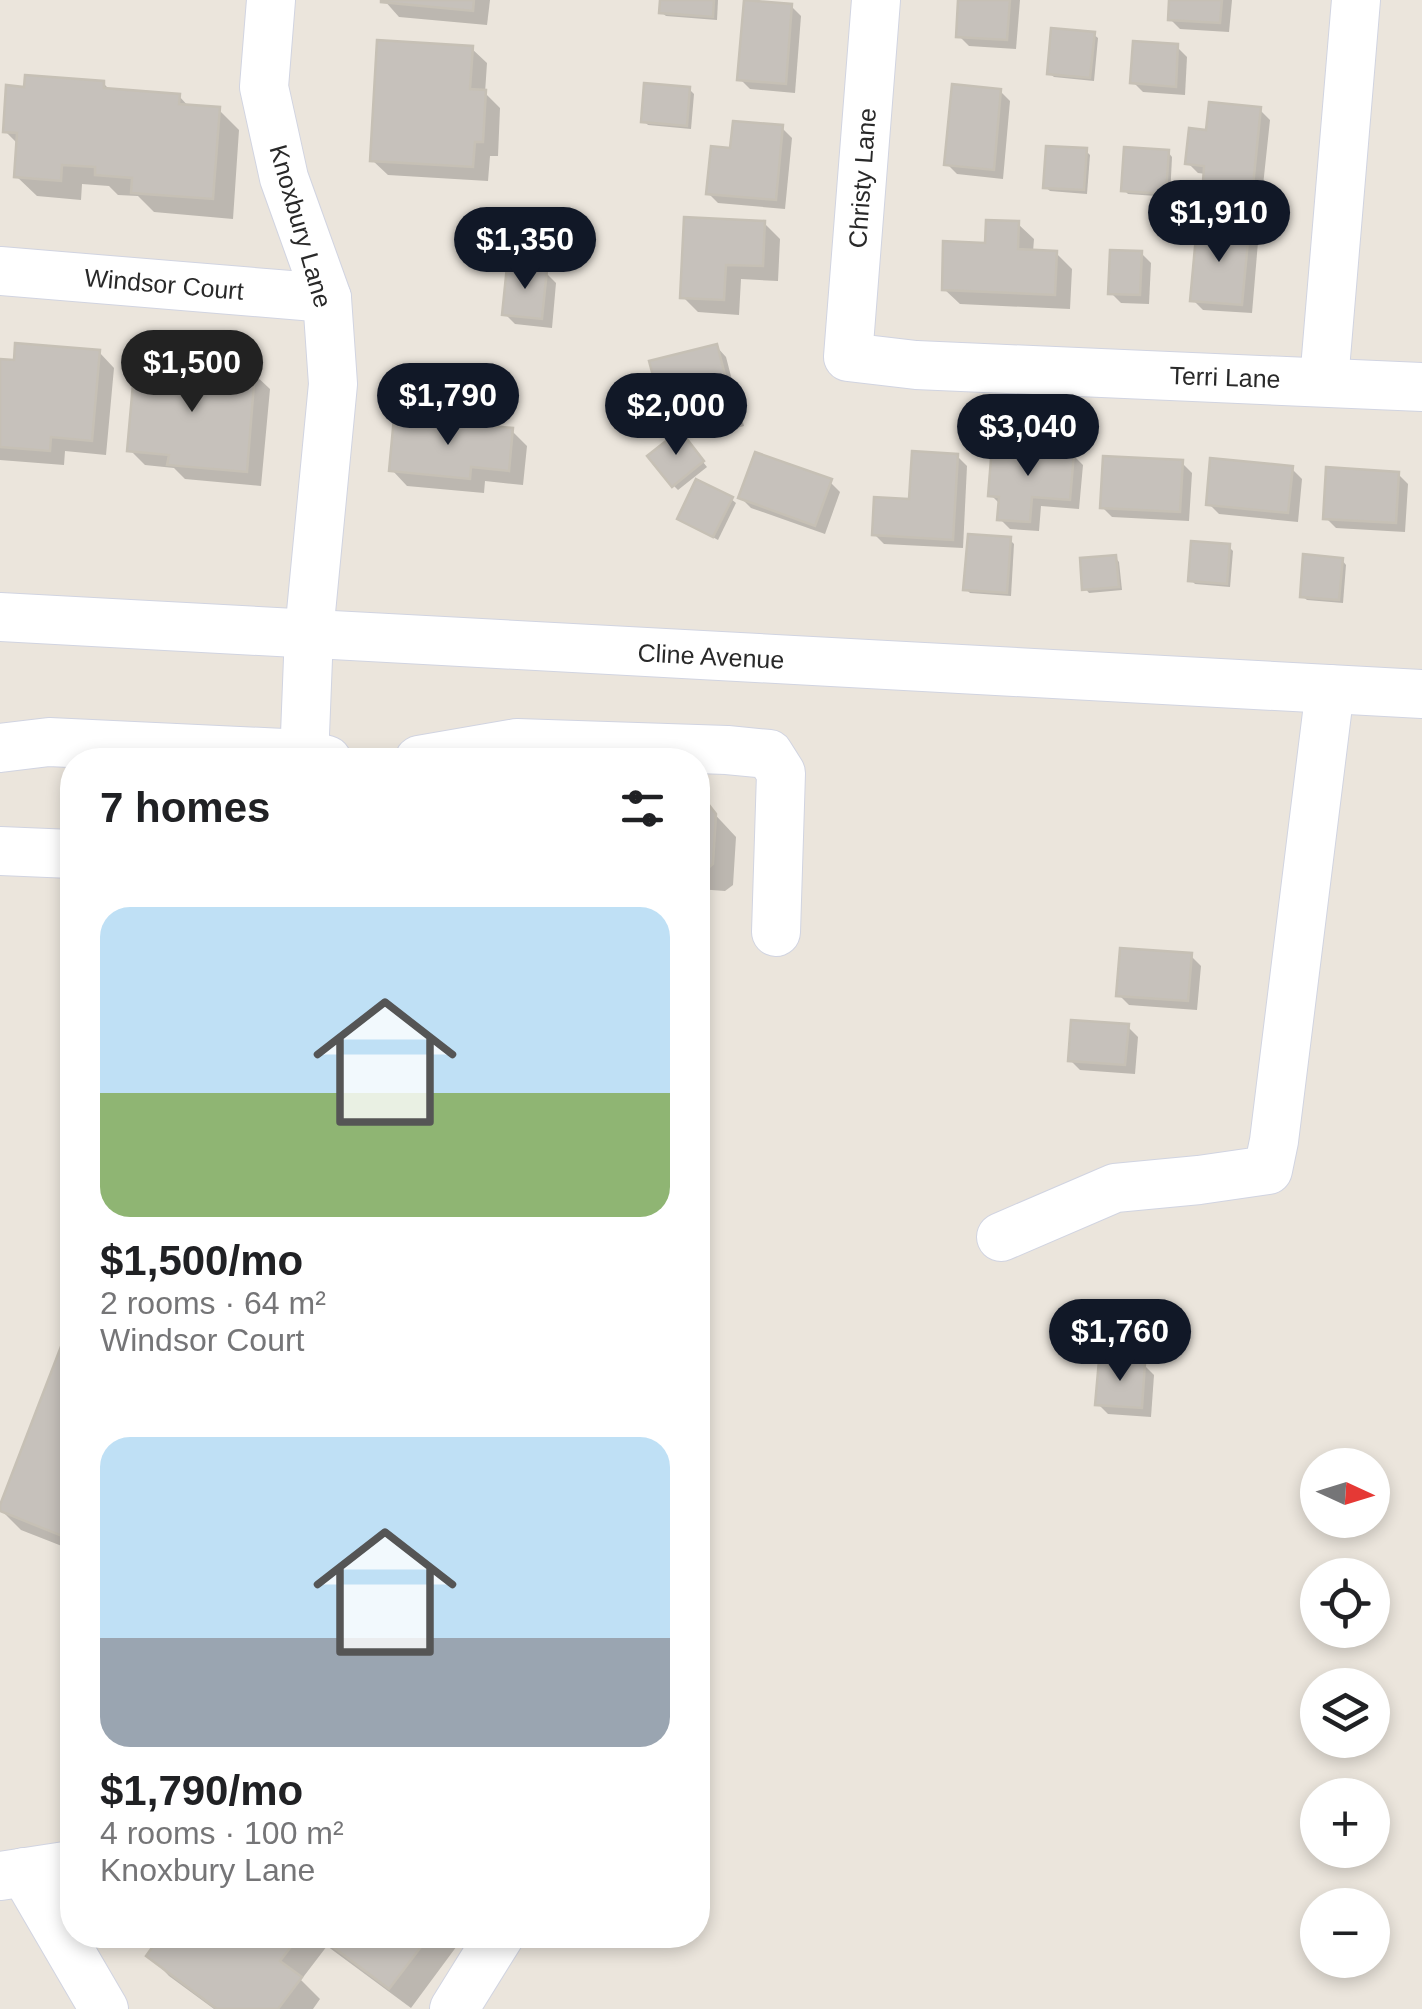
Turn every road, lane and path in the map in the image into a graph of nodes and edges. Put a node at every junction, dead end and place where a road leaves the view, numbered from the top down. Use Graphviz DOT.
graph roads {
  1 [pos="270,0"];
  2 [pos="876,0"];
  3 [pos="1356,0"];
  4 [pos="0,271"];
  5 [pos="327,298"];
  6 [pos="848,357"];
  7 [pos="1324,382"];
  8 [pos="1422,387"];
  9 [pos="0,617"];
  10 [pos="309,633"];
  11 [pos="1330,689"];
  12 [pos="1422,694"];
  13 [pos="0,748"];
  14 [pos="148,748"];
  15 [pos="312,748"];
  16 [pos="488,748"];
  17 [pos="667,748"];
  18 [pos="710,749"];
  19 [pos="0,850"];
  20 [pos="60,853"];
  21 [pos="776,932"];
  22 [pos="1001,1237"];
  23 [pos="60,1867"];
  24 [pos="12,1874"];
  25 [pos="60,1944"];
  26 [pos="62,1948"];
  27 [pos="492,1948"];
  28 [pos="104,2009"];
  29 [pos="454,2009"];
  1 -- 5 [label="street, Knoxbury Lane"];
  2 -- 6 [label="street, Christy Lane"];
  3 -- 7 [label="street"];
  4 -- 5 [label="street, Windsor Court"];
  5 -- 10 [label="street, Knoxbury Lane"];
  6 -- 7 [label="street, Terri Lane"];
  7 -- 8 [label="street, Terri Lane"];
  9 -- 10 [label="street, Cline Avenue"];
  10 -- 11 [label="street, Cline Avenue"];
  10 -- 15 [label="street, Knoxbury Lane"];
  11 -- 12 [label="street, Cline Avenue"];
  11 -- 22 [label="street"];
  13 -- 14 [label="street"];
  16 -- 17 [label="street"];
  18 -- 21 [label="street"];
  19 -- 20 [label="street"];
  23 -- 24 [label="street"];
  24 -- 25 [label="street"];
  26 -- 28 [label="street"];
  27 -- 29 [label="street"];
}
